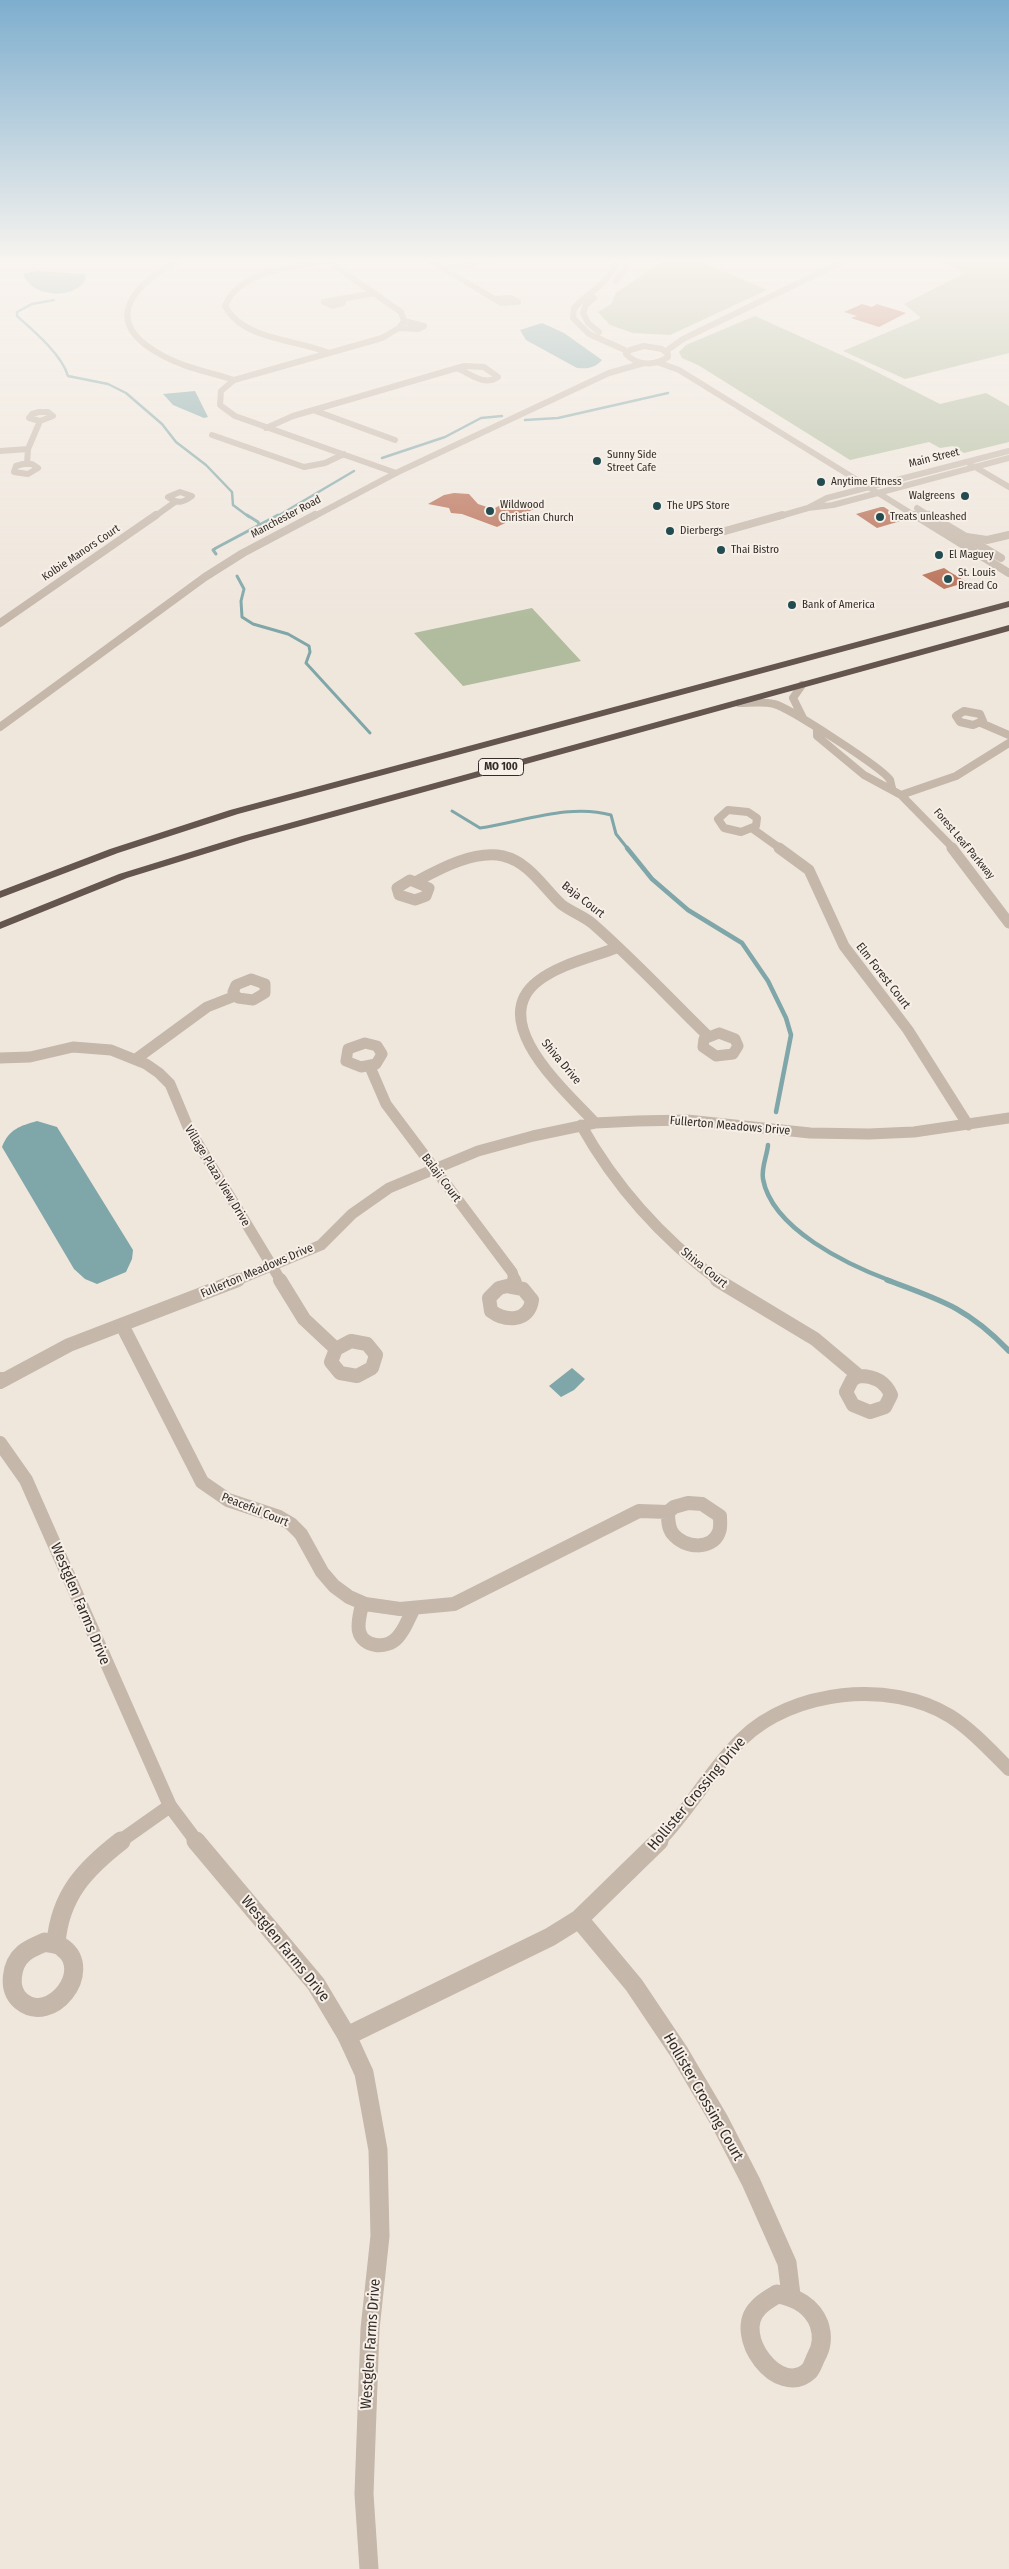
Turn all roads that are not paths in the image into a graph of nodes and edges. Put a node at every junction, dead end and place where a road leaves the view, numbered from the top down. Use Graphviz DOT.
graph roads {
  1 [pos="231,379"];
  2 [pos="238,379"];
  3 [pos="417,379"];
  4 [pos="480,379"];
  5 [pos="493,379"];
  6 [pos="596,379"];
  7 [pos="693,379"];
  8 [pos="707,379"];
  9 [pos="234,380"];
  10 [pos="313,410"];
  11 [pos="40,421"];
  12 [pos="266,428"];
  13 [pos="212,435"];
  14 [pos="396,440"];
  15 [pos="28,449"];
  16 [pos="0,451"];
  17 [pos="1009,451"];
  18 [pos="344,454"];
  19 [pos="957,457"];
  20 [pos="1009,458"];
  21 [pos="966,462"];
  22 [pos="27,464"];
  23 [pos="974,466"];
  24 [pos="396,473"];
  25 [pos="878,484"];
  26 [pos="868,487"];
  27 [pos="1009,487"];
  28 [pos="887,490"];
  29 [pos="877,493"];
  30 [pos="175,502"];
  31 [pos="808,508"];
  32 [pos="725,531"];
  33 [pos="1009,535"];
  34 [pos="967,537"];
  35 [pos="994,540"];
  36 [pos="990,552"];
  37 [pos="1009,564"];
  38 [pos="1009,573"];
  39 [pos="1008,603"];
  40 [pos="0,623"];
  41 [pos="1009,628"];
  42 [pos="802,685"];
  43 [pos="739,703"];
  44 [pos="803,718"];
  45 [pos="981,723"];
  46 [pos="0,727"];
  47 [pos="1009,735"];
  48 [pos="1009,743"];
  49 [pos="901,795"];
  50 [pos="753,829"];
  51 [pos="417,880"];
  52 [pos="0,895"];
  53 [pos="1009,922"];
  54 [pos="0,926"];
  55 [pos="616,948"];
  56 [pos="235,996"];
  57 [pos="708,1036"];
  58 [pos="0,1058"];
  59 [pos="136,1059"];
  60 [pos="370,1067"];
  61 [pos="1009,1118"];
  62 [pos="595,1123"];
  63 [pos="581,1125"];
  64 [pos="968,1125"];
  65 [pos="433,1169"];
  66 [pos="272,1267"];
  67 [pos="516,1286"];
  68 [pos="122,1325"];
  69 [pos="336,1348"];
  70 [pos="859,1376"];
  71 [pos="2,1380"];
  72 [pos="0,1443"];
  73 [pos="668,1512"];
  74 [pos="362,1603"];
  75 [pos="413,1610"];
  76 [pos="1009,1768"];
  77 [pos="170,1806"];
  78 [pos="579,1919"];
  79 [pos="56,1943"];
  80 [pos="347,2036"];
  81 [pos="791,2295"];
  82 [pos="368,2569"];
  1 -- 9 [label="street"];
  2 -- 9 [label="street"];
  3 -- 10 [label="street"];
  4 -- 5 [label="street"];
  6 -- 24 [label="street, Manchester Road"];
  7 -- 26 [label="street"];
  8 -- 25 [label="street"];
  9 -- 12 [label="street"];
  10 -- 12 [label="street"];
  10 -- 14 [label="street"];
  11 -- 15 [label="street"];
  12 -- 18 [label="street"];
  13 -- 18 [label="street"];
  15 -- 16 [label="street"];
  15 -- 22 [label="street"];
  17 -- 21 [label="street, Main Street"];
  18 -- 24 [label="street"];
  19 -- 21 [label="street"];
  20 -- 23 [label="street, Main Street"];
  21 -- 23 [label="street"];
  21 -- 25 [label="street, Main Street"];
  23 -- 27 [label="street"];
  23 -- 28 [label="street, Main Street"];
  24 -- 46 [label="street, Manchester Road"];
  25 -- 26 [label="street, Main Street"];
  25 -- 28 [label="street"];
  26 -- 29 [label="street"];
  26 -- 31 [label="street, Main Street"];
  28 -- 29 [label="street, Main Street"];
  28 -- 34 [label="street"];
  29 -- 31 [label="street, Main Street"];
  29 -- 38 [label="street"];
  30 -- 40 [label="street, Kolbie Manors Court"];
  31 -- 32 [label="street, Main Street"];
  33 -- 35 [label="street"];
  34 -- 35 [label="street"];
  34 -- 36 [label="street"];
  35 -- 36 [label="street"];
  36 -- 37 [label="street"];
  39 -- 52 [label="highway, MO 100"];
  41 -- 42 [label="highway, MO 100"];
  42 -- 43 [label="highway, MO 100"];
  42 -- 44 [label="street, Forest Leaf Parkway"];
  43 -- 44 [label="street, Forest Leaf Parkway"];
  43 -- 54 [label="highway, MO 100"];
  44 -- 49 [label="street, Forest Leaf Parkway"];
  45 -- 47 [label="street"];
  48 -- 49 [label="street"];
  49 -- 53 [label="street, Forest Leaf Parkway"];
  50 -- 64 [label="street, Elm Forest Court"];
  51 -- 55 [label="street, Baja Court"];
  55 -- 57 [label="street, Baja Court"];
  55 -- 62 [label="street, Shiva Drive"];
  56 -- 59 [label="street"];
  58 -- 59 [label="street, Village Plaza View Drive"];
  59 -- 66 [label="street, Village Plaza View Drive"];
  60 -- 65 [label="street, Balaji Court"];
  61 -- 64 [label="street, Fullerton Meadows Drive"];
  62 -- 63 [label="street, Fullerton Meadows Drive"];
  62 -- 64 [label="street, Fullerton Meadows Drive"];
  63 -- 65 [label="street, Fullerton Meadows Drive"];
  63 -- 70 [label="street, Shiva Court"];
  65 -- 66 [label="street, Fullerton Meadows Drive"];
  65 -- 67 [label="street, Balaji Court"];
  66 -- 68 [label="street, Fullerton Meadows Drive"];
  66 -- 69 [label="street, Village Plaza View Drive"];
  68 -- 71 [label="street, Fullerton Meadows Drive"];
  68 -- 74 [label="street, Peaceful Court"];
  72 -- 77 [label="street, Westglen Farms Drive"];
  73 -- 75 [label="street, Peaceful Court"];
  74 -- 75 [label="street, Peaceful Court"];
  74 -- 75 [label="street"];
  76 -- 78 [label="street, Hollister Crossing Drive"];
  77 -- 79 [label="street"];
  77 -- 80 [label="street, Westglen Farms Drive"];
  78 -- 80 [label="street, Hollister Crossing Drive"];
  78 -- 81 [label="street, Hollister Crossing Court"];
  80 -- 82 [label="street, Westglen Farms Drive"];
}
